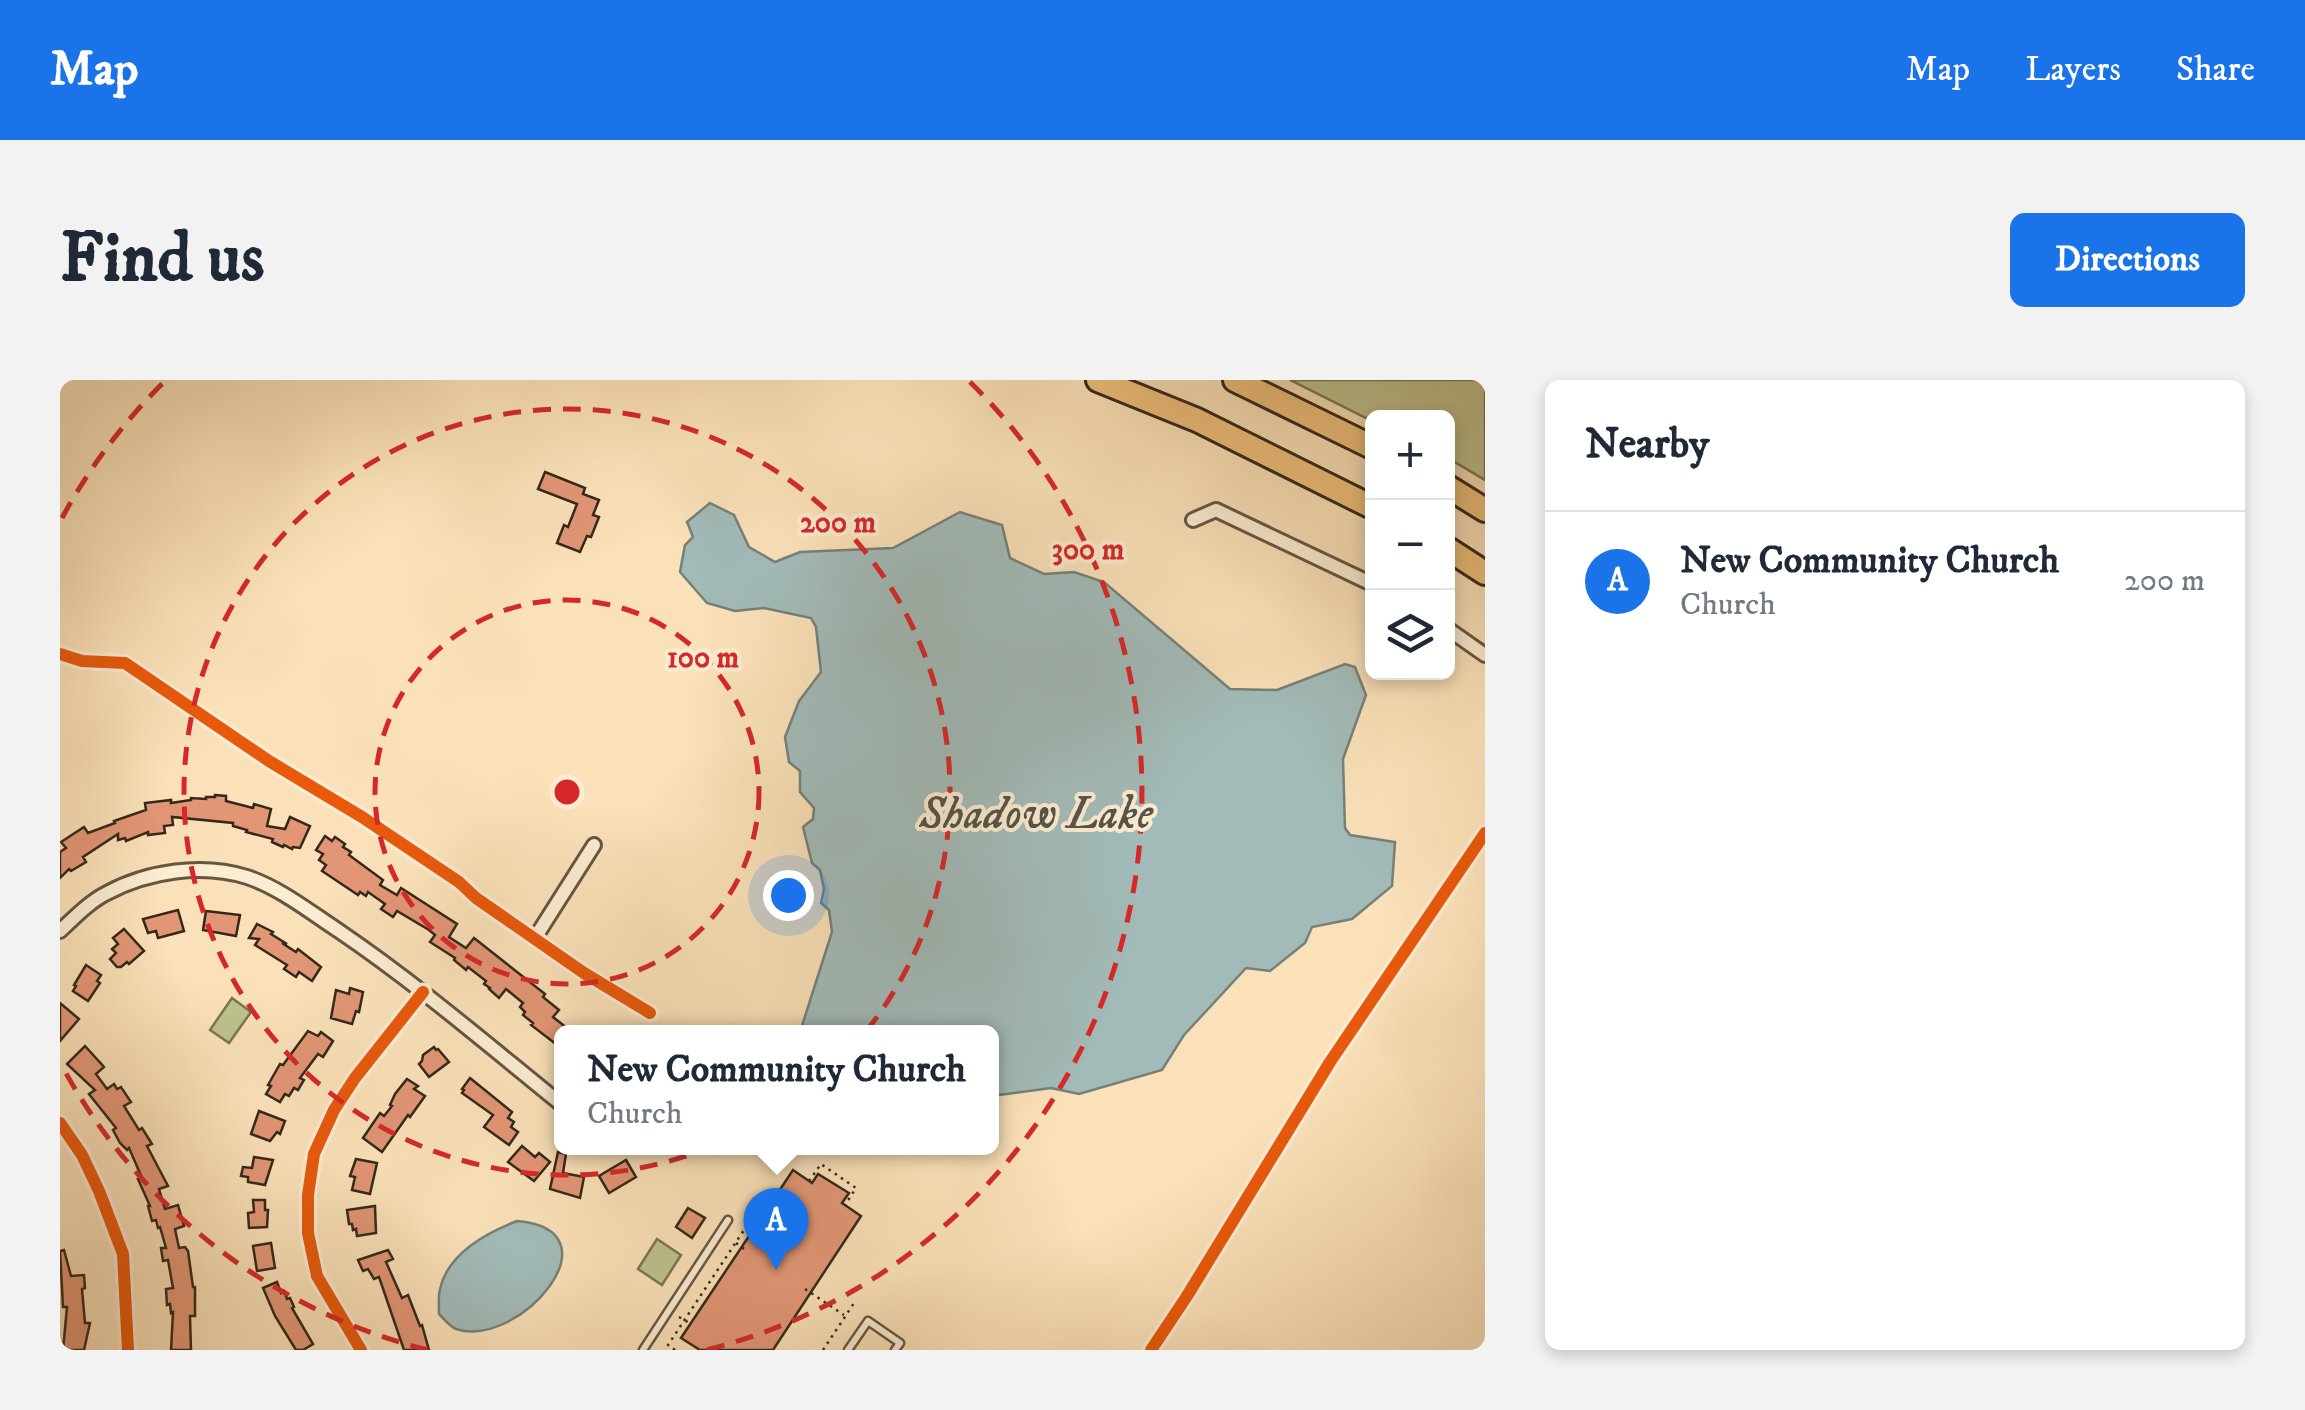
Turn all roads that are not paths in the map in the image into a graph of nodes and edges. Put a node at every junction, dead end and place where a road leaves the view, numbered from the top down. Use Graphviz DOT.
graph roads {
  1 [pos="1098,380"];
  2 [pos="1236,380"];
  3 [pos="1365,444"];
  4 [pos="1455,492"];
  5 [pos="1365,504"];
  6 [pos="1485,510"];
  7 [pos="1194,520"];
  8 [pos="1455,554"];
  9 [pos="1485,572"];
  10 [pos="1365,581"];
  11 [pos="1455,634"];
  12 [pos="60,654"];
  13 [pos="1485,655"];
  14 [pos="1485,833"];
  15 [pos="594,845"];
  16 [pos="60,932"];
  17 [pos="535,938"];
  18 [pos="424,992"];
  19 [pos="650,1013"];
  20 [pos="554,1098"];
  21 [pos="60,1123"];
  22 [pos="728,1220"];
  23 [pos="128,1350"];
  24 [pos="361,1350"];
  25 [pos="644,1350"];
  26 [pos="848,1350"];
  27 [pos="894,1350"];
  28 [pos="1151,1350"];
  1 -- 5 [label="highway"];
  2 -- 3 [label="highway"];
  4 -- 6 [label="highway"];
  7 -- 10 [label="street"];
  8 -- 9 [label="highway"];
  11 -- 13 [label="street"];
  12 -- 17 [label="street"];
  14 -- 28 [label="street"];
  15 -- 17 [label="street"];
  16 -- 18 [label="street"];
  17 -- 19 [label="street"];
  18 -- 20 [label="street"];
  18 -- 24 [label="street"];
  21 -- 23 [label="street"];
  22 -- 25 [label="lane"];
  26 -- 27 [label="lane"];
}
